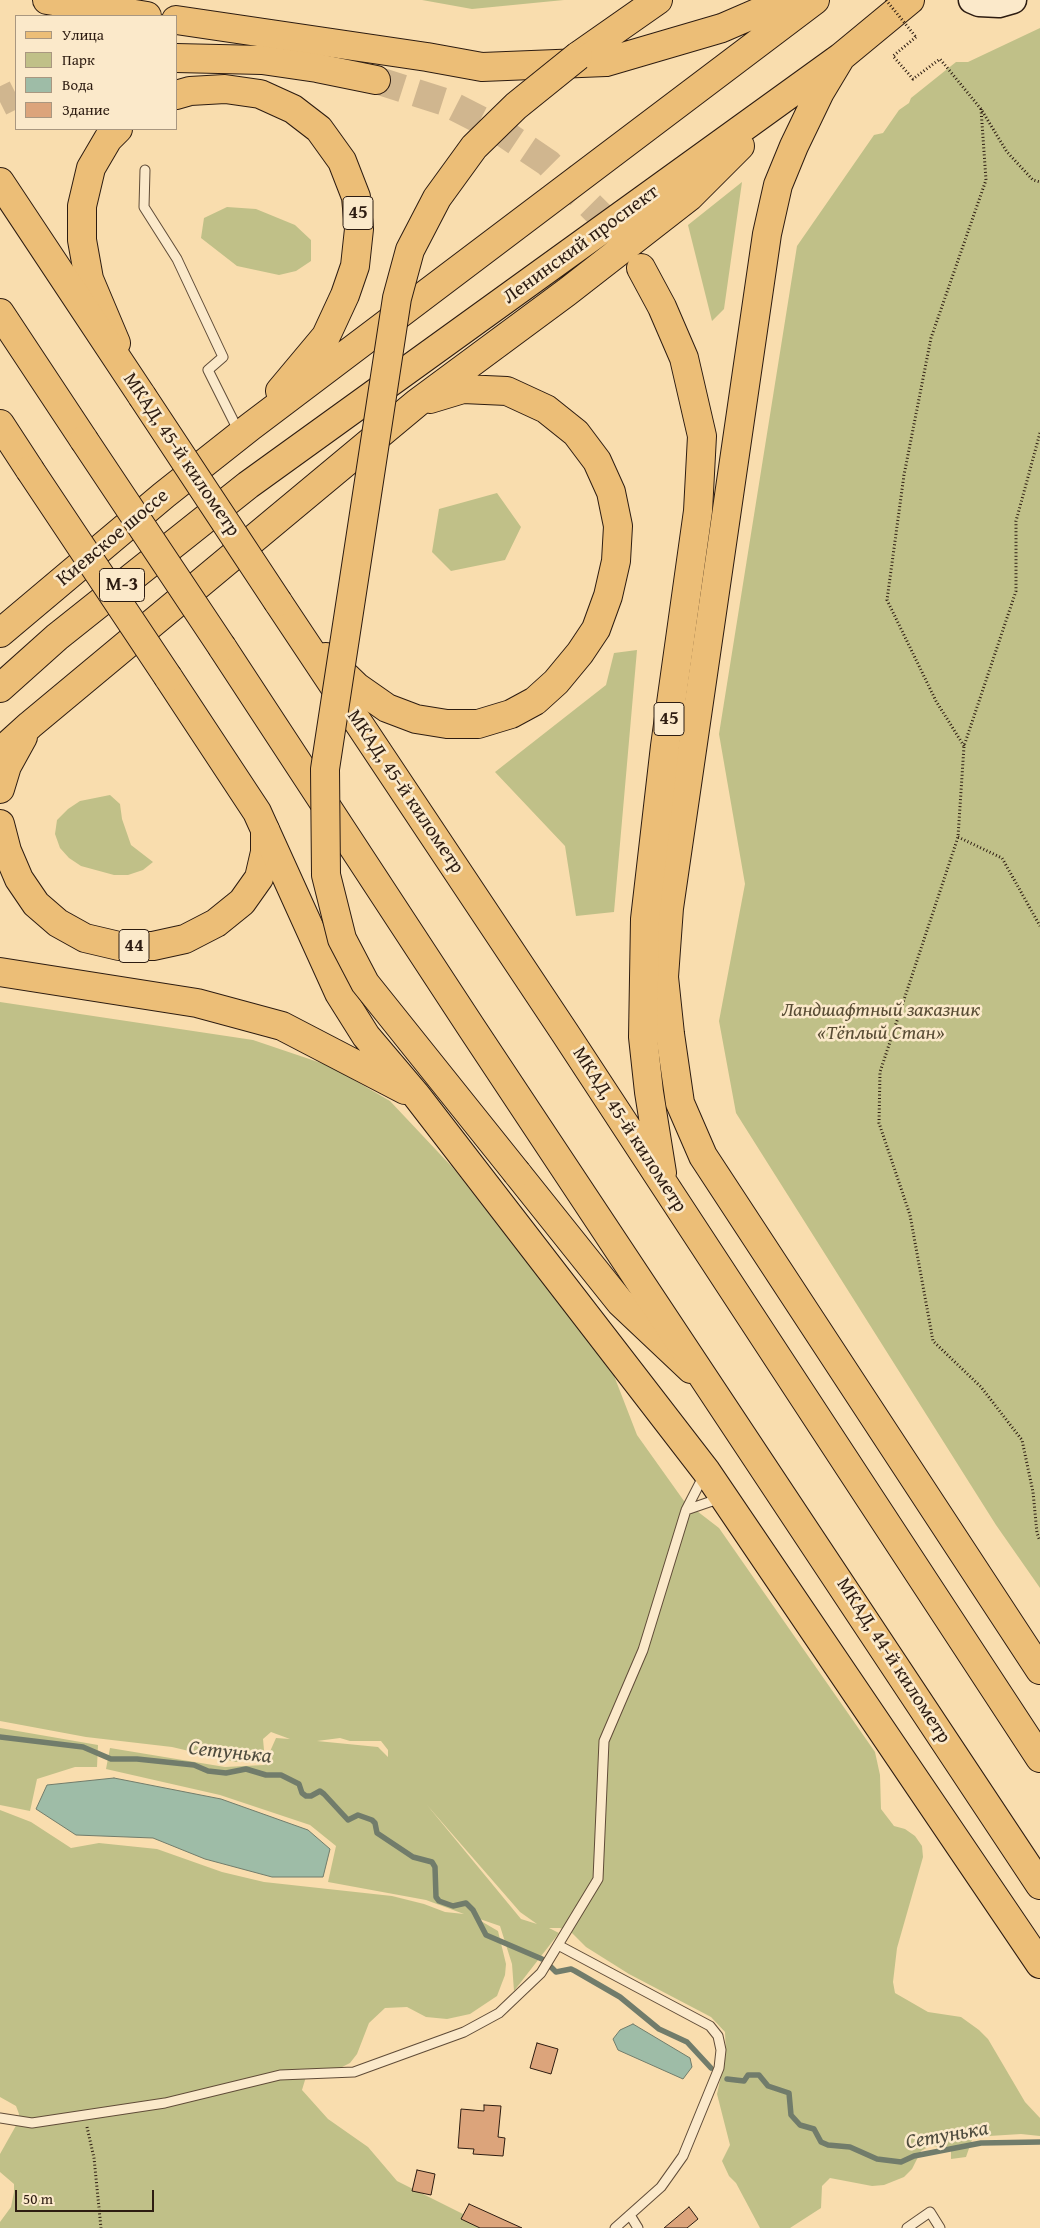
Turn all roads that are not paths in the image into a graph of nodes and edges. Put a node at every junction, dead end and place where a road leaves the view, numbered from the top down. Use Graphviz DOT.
graph roads {
  1 [pos="47,0"];
  2 [pos="658,0"];
  3 [pos="787,0"];
  4 [pos="815,0"];
  5 [pos="910,0"];
  6 [pos="972,0"];
  7 [pos="1013,0"];
  8 [pos="141,15"];
  9 [pos="178,20"];
  10 [pos="842,57"];
  11 [pos="178,58"];
  12 [pos="376,80"];
  13 [pos="178,95"];
  14 [pos="781,100"];
  15 [pos="117,130"];
  16 [pos="145,170"];
  17 [pos="0,182"];
  18 [pos="640,268"];
  19 [pos="0,313"];
  20 [pos="140,393"];
  21 [pos="417,403"];
  22 [pos="0,424"];
  23 [pos="245,431"];
  24 [pos="248,485"];
  25 [pos="280,603"];
  26 [pos="11,618"];
  27 [pos="0,633"];
  28 [pos="0,688"];
  29 [pos="30,724"];
  30 [pos="0,752"];
  31 [pos="0,789"];
  32 [pos="0,824"];
  33 [pos="265,830"];
  34 [pos="0,972"];
  35 [pos="416,1095"];
  36 [pos="663,1182"];
  37 [pos="714,1390"];
  38 [pos="706,1470"];
  39 [pos="724,1496"];
  40 [pos="686,1510"];
  41 [pos="1040,1670"];
  42 [pos="1040,1758"];
  43 [pos="1040,1885"];
  44 [pos="558,1945"];
  45 [pos="1040,1964"];
  46 [pos="0,2118"];
  47 [pos="630,2215"];
  48 [pos="615,2228"];
  49 [pos="638,2228"];
  50 [pos="907,2228"];
  51 [pos="940,2228"];
  1 -- 8 [label="main road"];
  2 -- 37 [label="main road, bridge"];
  3 -- 9 [label="main road"];
  4 -- 23 [label="main road"];
  5 -- 10 [label="main road, Ленинский проспект"];
  6 -- 7 [label="street"];
  10 -- 14 [label="main road, Ленинский проспект"];
  10 -- 41 [label="main road"];
  11 -- 12 [label="main road"];
  13 -- 23 [label="main road, 45"];
  14 -- 21 [label="main road"];
  14 -- 24 [label="main road, Ленинский проспект"];
  15 -- 20 [label="main road"];
  16 -- 23 [label="lane"];
  17 -- 20 [label="main road, МКАД, 45-й километр"];
  18 -- 36 [label="main road, 45"];
  19 -- 37 [label="main road, bridge"];
  20 -- 25 [label="main road, МКАД, 45-й километр, bridge"];
  21 -- 25 [label="main road"];
  21 -- 29 [label="main road"];
  22 -- 33 [label="main road, bridge"];
  23 -- 26 [label="main road, Киевское шоссе / М-3"];
  24 -- 28 [label="main road, Киевское шоссе / М-3"];
  25 -- 36 [label="main road, МКАД, 45-й километр"];
  26 -- 27 [label="main road, Киевское шоссе / М-3"];
  29 -- 30 [label="main road"];
  29 -- 31 [label="main road"];
  32 -- 33 [label="main road, 44"];
  33 -- 35 [label="main road"];
  34 -- 35 [label="main road"];
  35 -- 38 [label="main road"];
  36 -- 42 [label="main road, МКАД, 45-й километр"];
  37 -- 43 [label="main road, МКАД, 44-й километр"];
  38 -- 39 [label="main road"];
  38 -- 40 [label="lane"];
  39 -- 40 [label="lane"];
  39 -- 45 [label="main road"];
  40 -- 44 [label="lane"];
  44 -- 46 [label="lane"];
  44 -- 47 [label="lane"];
  47 -- 48 [label="lane"];
  47 -- 49 [label="lane"];
  50 -- 51 [label="lane"];
}
